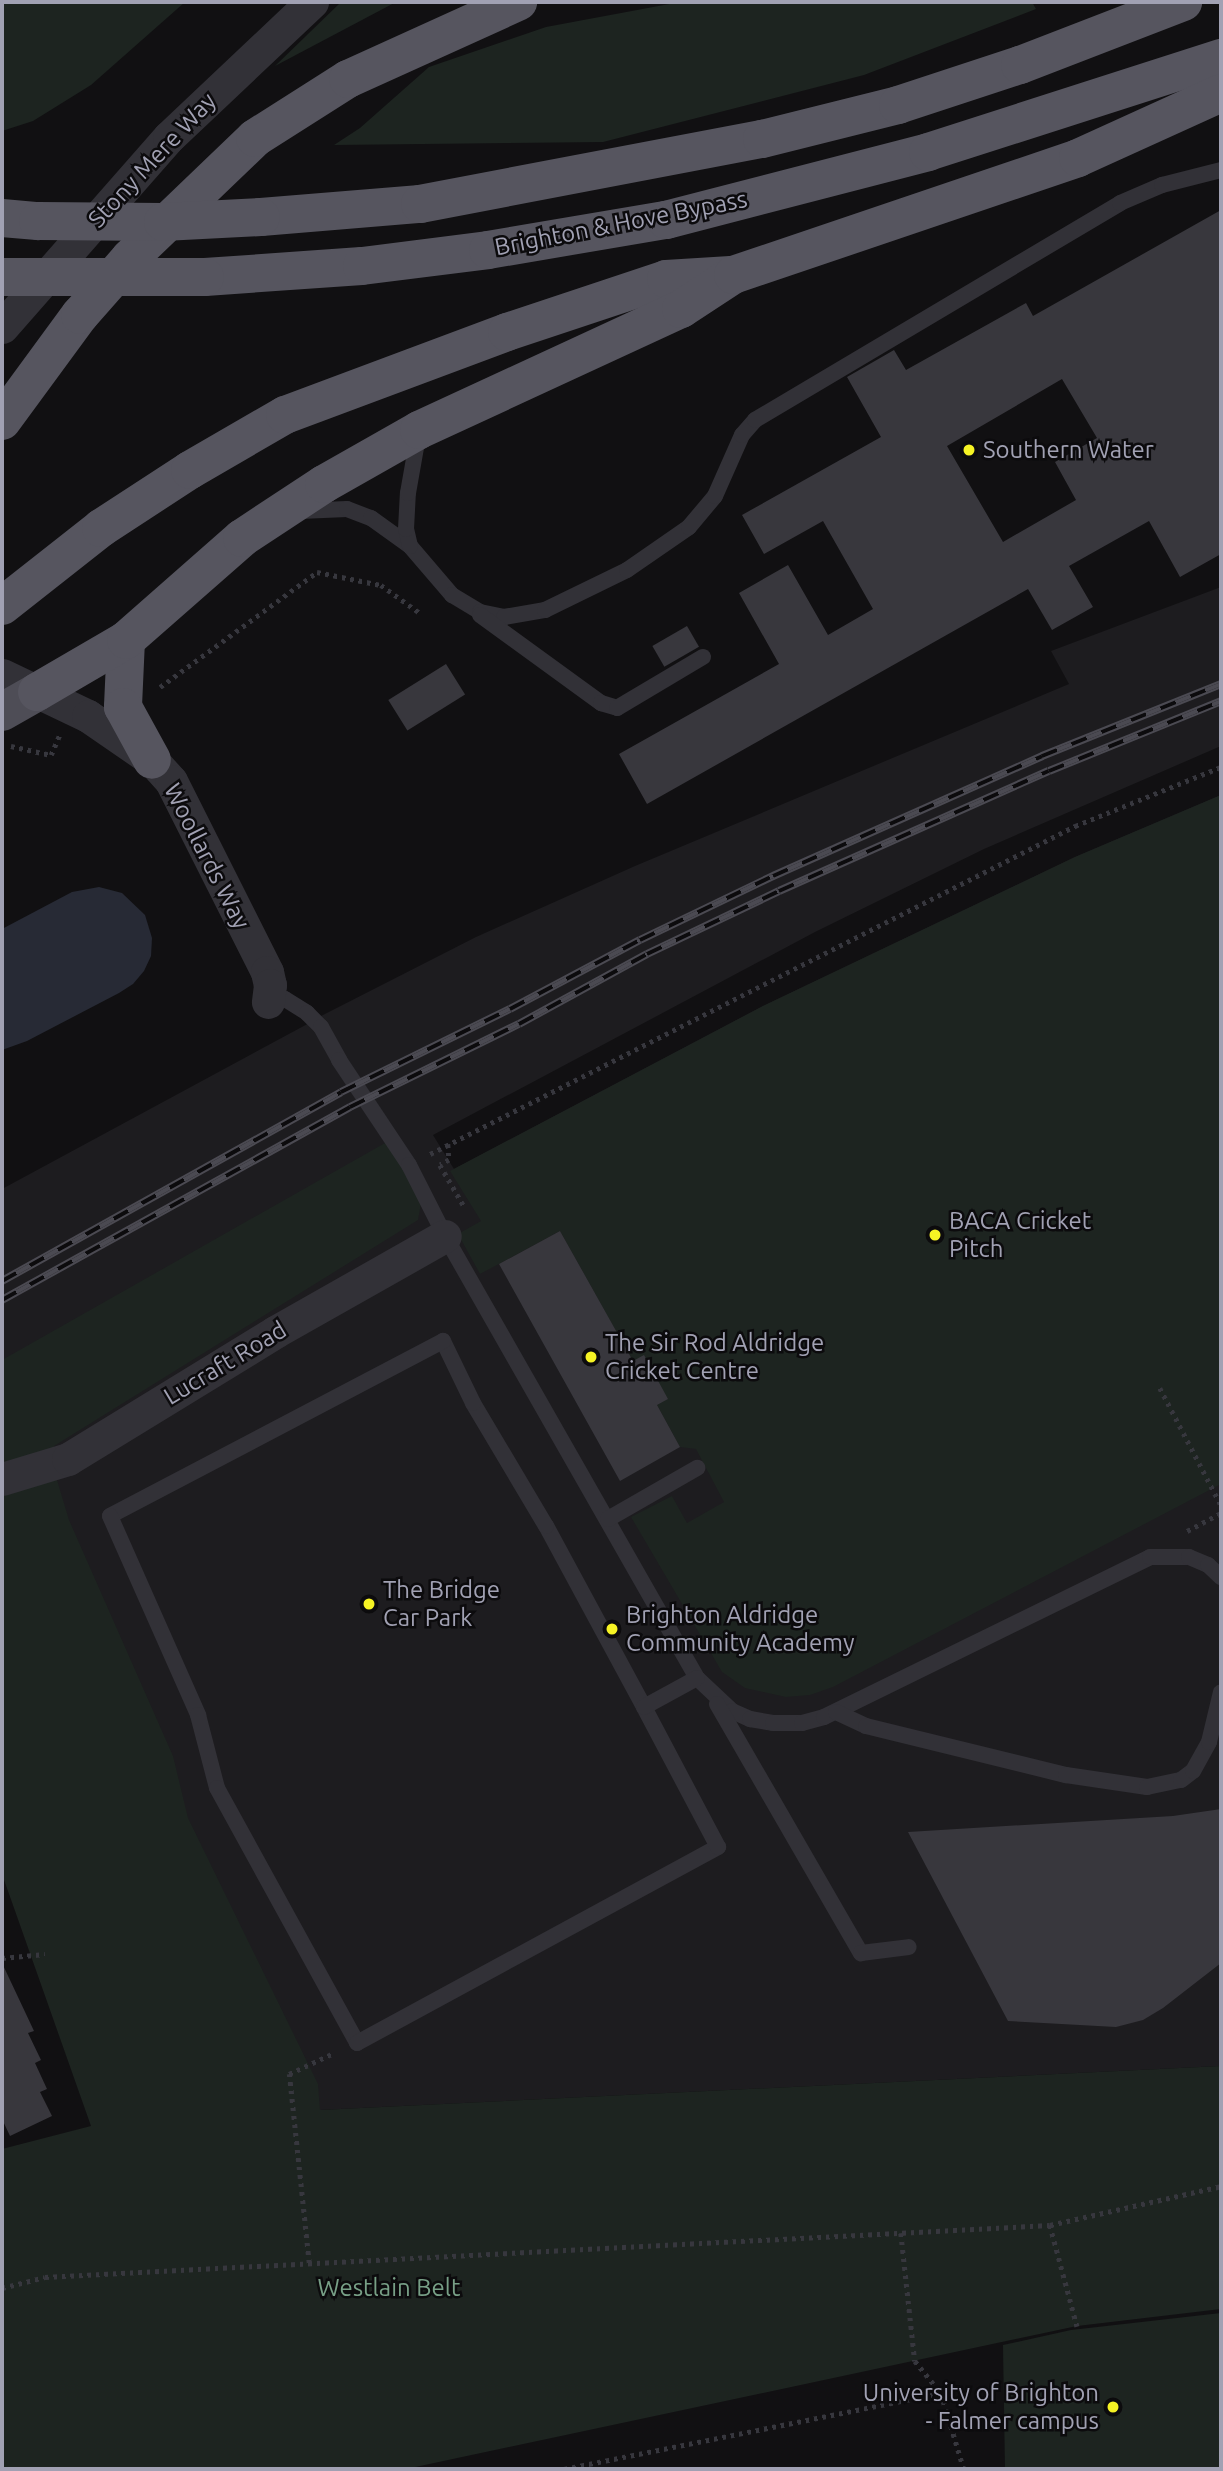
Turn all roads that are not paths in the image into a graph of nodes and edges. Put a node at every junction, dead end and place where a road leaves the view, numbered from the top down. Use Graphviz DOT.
graph roads {
  1 [pos="312,2"];
  2 [pos="518,2"];
  3 [pos="1182,2"];
  4 [pos="1221,58"];
  5 [pos="1221,93"];
  6 [pos="1221,170"];
  7 [pos="20,219"];
  8 [pos="733,275"];
  9 [pos="2,277"];
  10 [pos="2,327"];
  11 [pos="2,421"];
  12 [pos="419,430"];
  13 [pos="279,513"];
  14 [pos="410,546"];
  15 [pos="2,606"];
  16 [pos="467,606"];
  17 [pos="126,640"];
  18 [pos="703,657"];
  19 [pos="2,675"];
  20 [pos="37,692"];
  21 [pos="2,712"];
  22 [pos="152,760"];
  23 [pos="268,1002"];
  24 [pos="445,1236"];
  25 [pos="697,1468"];
  26 [pos="2,1479"];
  27 [pos="608,1519"];
  28 [pos="1221,1577"];
  29 [pos="703,1684"];
  30 [pos="1221,1692"];
  31 [pos="643,1707"];
  32 [pos="836,1712"];
  33 [pos="909,1947"];
  1 -- 10 [label="street, Stony Mere Way"];
  2 -- 11 [label="highway"];
  3 -- 7 [label="highway, bridge"];
  4 -- 9 [label="highway, Brighton & Hove Bypass, bridge"];
  5 -- 8 [label="highway"];
  6 -- 16 [label="lane"];
  8 -- 12 [label="highway"];
  8 -- 15 [label="highway"];
  12 -- 13 [label="highway"];
  12 -- 14 [label="lane"];
  13 -- 14 [label="lane"];
  13 -- 17 [label="highway"];
  14 -- 16 [label="lane"];
  16 -- 18 [label="lane"];
  17 -- 20 [label="highway"];
  17 -- 22 [label="highway"];
  19 -- 20 [label="street, Woollards Way"];
  20 -- 21 [label="main road"];
  20 -- 22 [label="street, Woollards Way"];
  22 -- 23 [label="street, Woollards Way"];
  23 -- 24 [label="lane"];
  24 -- 26 [label="street, Lucraft Road"];
  24 -- 27 [label="lane"];
  25 -- 27 [label="lane"];
  27 -- 29 [label="lane"];
  28 -- 32 [label="lane"];
  29 -- 31 [label="lane"];
  29 -- 32 [label="lane"];
  29 -- 33 [label="lane"];
  30 -- 32 [label="lane"];
  31 -- 31 [label="lane"];
}
